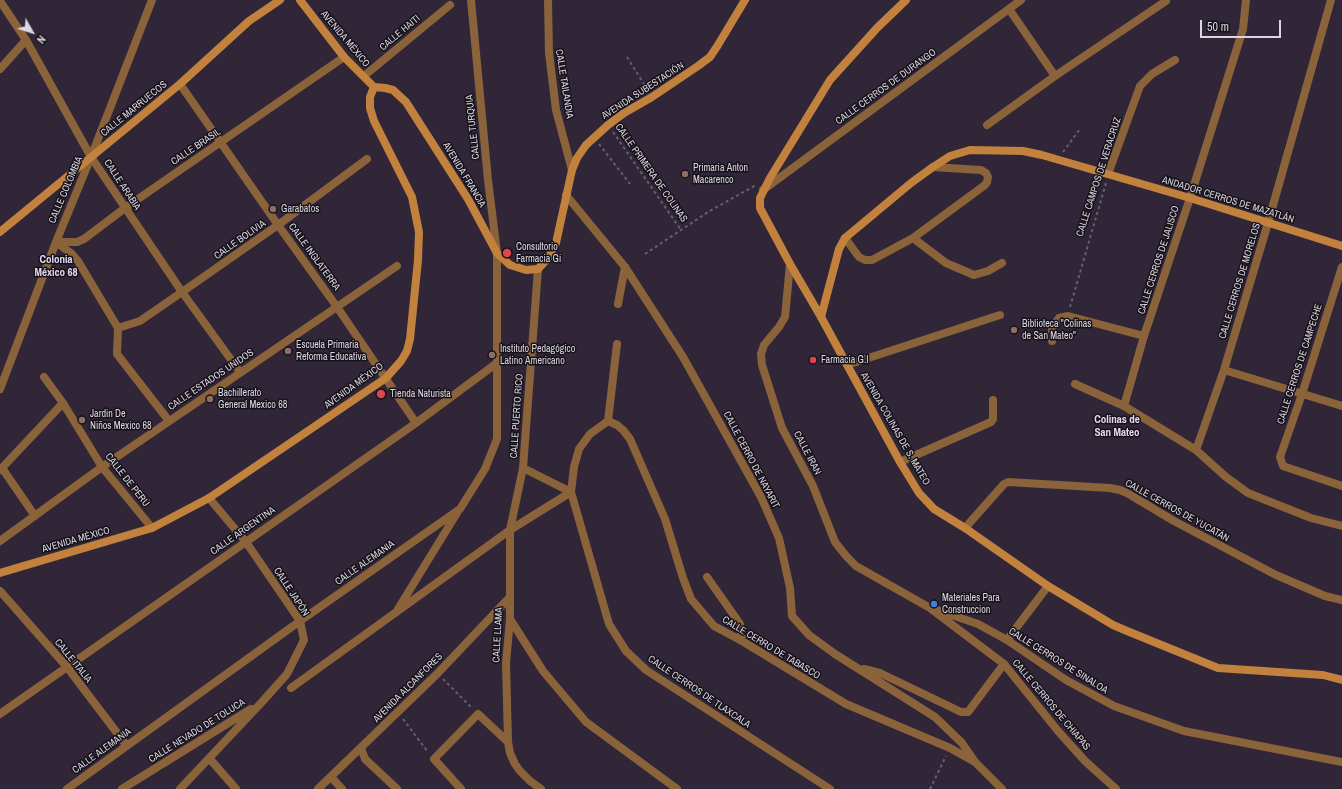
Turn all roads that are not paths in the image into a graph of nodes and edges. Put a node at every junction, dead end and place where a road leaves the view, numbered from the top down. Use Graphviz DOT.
graph roads {
  1 [pos="152,0"];
  2 [pos="280,0"];
  3 [pos="300,0"];
  4 [pos="471,0"];
  5 [pos="548,0"];
  6 [pos="745,0"];
  7 [pos="906,0"];
  8 [pos="1021,0"];
  9 [pos="1331,0"];
  10 [pos="0,1"];
  11 [pos="1166,2"];
  12 [pos="1246,2"];
  13 [pos="450,5"];
  14 [pos="1009,9"];
  15 [pos="26,40"];
  16 [pos="344,57"];
  17 [pos="1175,60"];
  18 [pos="0,69"];
  19 [pos="364,76"];
  20 [pos="1055,76"];
  21 [pos="180,84"];
  22 [pos="374,87"];
  23 [pos="987,125"];
  24 [pos="221,142"];
  25 [pos="91,157"];
  26 [pos="367,159"];
  27 [pos="934,167"];
  28 [pos="572,170"];
  29 [pos="1108,174"];
  30 [pos="760,187"];
  31 [pos="566,195"];
  32 [pos="1190,198"];
  33 [pos="125,208"];
  34 [pos="1268,223"];
  35 [pos="278,225"];
  36 [pos="0,232"];
  37 [pos="845,238"];
  38 [pos="913,238"];
  39 [pos="56,242"];
  40 [pos="1342,246"];
  41 [pos="497,253"];
  42 [pos="1002,263"];
  43 [pos="790,264"];
  44 [pos="397,266"];
  45 [pos="625,267"];
  46 [pos="1342,267"];
  47 [pos="538,269"];
  48 [pos="182,292"];
  49 [pos="618,304"];
  50 [pos="337,307"];
  51 [pos="1000,315"];
  52 [pos="821,317"];
  53 [pos="118,328"];
  54 [pos="1144,336"];
  55 [pos="1052,341"];
  56 [pos="617,344"];
  57 [pos="498,363"];
  58 [pos="847,365"];
  59 [pos="1224,370"];
  60 [pos="240,372"];
  61 [pos="44,377"];
  62 [pos="386,378"];
  63 [pos="1075,384"];
  64 [pos="1,385"];
  65 [pos="1302,394"];
  66 [pos="993,400"];
  67 [pos="63,403"];
  68 [pos="1124,406"];
  69 [pos="1342,406"];
  70 [pos="169,421"];
  71 [pos="608,421"];
  72 [pos="416,423"];
  73 [pos="1196,450"];
  74 [pos="900,462"];
  75 [pos="102,467"];
  76 [pos="523,468"];
  77 [pos="1,469"];
  78 [pos="1342,486"];
  79 [pos="571,492"];
  80 [pos="209,498"];
  81 [pos="460,509"];
  82 [pos="35,516"];
  83 [pos="1342,526"];
  84 [pos="152,528"];
  85 [pos="965,528"];
  86 [pos="510,530"];
  87 [pos="0,541"];
  88 [pos="246,542"];
  89 [pos="0,572"];
  90 [pos="707,577"];
  91 [pos="1048,586"];
  92 [pos="0,591"];
  93 [pos="509,598"];
  94 [pos="1342,600"];
  95 [pos="930,608"];
  96 [pos="396,613"];
  97 [pos="510,619"];
  98 [pos="300,621"];
  99 [pos="1007,640"];
  100 [pos="742,641"];
  101 [pos="1004,664"];
  102 [pos="67,667"];
  103 [pos="858,668"];
  104 [pos="1342,680"];
  105 [pos="292,688"];
  106 [pos="262,702"];
  107 [pos="0,714"];
  108 [pos="508,742"];
  109 [pos="127,746"];
  110 [pos="361,748"];
  111 [pos="208,758"];
  112 [pos="975,762"];
  113 [pos="1342,762"];
  114 [pos="331,777"];
  115 [pos="530,781"];
  116 [pos="67,789"];
  117 [pos="122,789"];
  118 [pos="180,789"];
  119 [pos="236,789"];
  120 [pos="318,789"];
  121 [pos="342,789"];
  122 [pos="397,789"];
  123 [pos="461,789"];
  124 [pos="525,789"];
  125 [pos="541,789"];
  126 [pos="677,789"];
  127 [pos="830,789"];
  128 [pos="1002,789"];
  129 [pos="1116,789"];
  1 -- 25 [label="street, CALLE COLOMBIA"];
  2 -- 21 [label="street, CALLE MARRUECOS"];
  3 -- 16 [label="street, AVENIDA MÉXICO"];
  4 -- 41 [label="street, CALLE TURQUIA"];
  5 -- 28 [label="street, CALLE TAILANDIA"];
  6 -- 28 [label="street, AVENIDA SUBESTACIÓN"];
  7 -- 30 [label="street, AVENIDA COLINAS DE S. MATEO"];
  8 -- 14 [label="street, CALLE CERROS DE DURANGO"];
  9 -- 34 [label="street, CALLE CERROS DE MORELOS"];
  10 -- 15 [label="street, CALLE ARABIA"];
  11 -- 20 [label="street"];
  12 -- 32 [label="street, CALLE CERROS DE JALISCO"];
  13 -- 19 [label="street, CALLE HAITI"];
  14 -- 20 [label="street"];
  14 -- 30 [label="street, CALLE CERROS DE DURANGO"];
  15 -- 18 [label="street"];
  15 -- 25 [label="street, CALLE ARABIA"];
  16 -- 19 [label="street, AVENIDA MÉXICO"];
  16 -- 24 [label="street, CALLE BRASIL"];
  17 -- 29 [label="street, CALLE CAMPOS DE VERACRUZ"];
  19 -- 22 [label="street, AVENIDA MÉXICO"];
  20 -- 23 [label="street"];
  21 -- 24 [label="street, CALLE INGLATERRA"];
  21 -- 25 [label="street, CALLE MARRUECOS"];
  22 -- 41 [label="street, AVENIDA FRANCIA"];
  22 -- 62 [label="street, AVENIDA MÉXICO"];
  24 -- 33 [label="street, CALLE BRASIL"];
  24 -- 35 [label="street, CALLE INGLATERRA"];
  25 -- 33 [label="street, CALLE ARABIA"];
  25 -- 36 [label="street, CALLE MARRUECOS"];
  25 -- 39 [label="street, CALLE COLOMBIA"];
  26 -- 35 [label="street, CALLE BOLIVIA"];
  27 -- 29 [label="street, ANDADOR CERROS DE MAZATLÁN"];
  27 -- 37 [label="street"];
  27 -- 38 [label="street"];
  28 -- 31 [label="street, AVENIDA SUBESTACIÓN"];
  29 -- 32 [label="street, ANDADOR CERROS DE MAZATLÁN"];
  30 -- 43 [label="street, AVENIDA COLINAS DE S. MATEO"];
  31 -- 45 [label="street"];
  31 -- 47 [label="street, AVENIDA SUBESTACIÓN"];
  32 -- 34 [label="street, ANDADOR CERROS DE MAZATLÁN"];
  32 -- 54 [label="street, CALLE CERROS DE JALISCO"];
  33 -- 39 [label="street, CALLE BRASIL"];
  33 -- 48 [label="street, CALLE ARABIA"];
  34 -- 40 [label="street, ANDADOR CERROS DE MAZATLÁN"];
  34 -- 59 [label="street, CALLE CERROS DE MORELOS"];
  35 -- 48 [label="street, CALLE BOLIVIA"];
  35 -- 50 [label="street, CALLE INGLATERRA"];
  37 -- 38 [label="street"];
  37 -- 52 [label="street"];
  38 -- 42 [label="street"];
  39 -- 53 [label="street"];
  39 -- 64 [label="street, CALLE COLOMBIA"];
  41 -- 47 [label="street, AVENIDA FRANCIA"];
  41 -- 57 [label="street, CALLE ALEMANIA"];
  43 -- 52 [label="street, AVENIDA COLINAS DE S. MATEO"];
  43 -- 95 [label="street, CALLE IRAN"];
  44 -- 50 [label="street, CALLE ESTADOS UNIDOS"];
  45 -- 49 [label="street"];
  45 -- 103 [label="street, CALLE CERRO DE NAYARIT"];
  46 -- 65 [label="street, CALLE CERROS DE CAMPECHE"];
  47 -- 76 [label="street, CALLE PUERTO RICO"];
  48 -- 53 [label="street, CALLE BOLIVIA"];
  48 -- 60 [label="street, CALLE ARABIA"];
  50 -- 60 [label="street, CALLE ESTADOS UNIDOS"];
  50 -- 62 [label="street, CALLE INGLATERRA"];
  51 -- 58 [label="street"];
  52 -- 58 [label="street, AVENIDA COLINAS DE S. MATEO"];
  53 -- 70 [label="street"];
  54 -- 55 [label="street"];
  54 -- 68 [label="street, CALLE CERROS DE JALISCO"];
  56 -- 71 [label="street"];
  57 -- 72 [label="street, CALLE ARGENTINA"];
  57 -- 81 [label="street, CALLE ALEMANIA"];
  58 -- 74 [label="street, AVENIDA COLINAS DE S. MATEO"];
  59 -- 65 [label="street"];
  59 -- 73 [label="street, CALLE CERROS DE MORELOS"];
  60 -- 70 [label="street, CALLE ESTADOS UNIDOS"];
  61 -- 67 [label="street, CALLE DE PERÚ"];
  62 -- 72 [label="street, CALLE INGLATERRA"];
  62 -- 80 [label="street, AVENIDA MÉXICO"];
  63 -- 68 [label="street"];
  65 -- 69 [label="street"];
  65 -- 78 [label="street, CALLE CERROS DE CAMPECHE"];
  66 -- 74 [label="street"];
  67 -- 75 [label="street, CALLE DE PERÚ"];
  67 -- 77 [label="street"];
  68 -- 73 [label="street"];
  70 -- 75 [label="street, CALLE ESTADOS UNIDOS"];
  71 -- 79 [label="street"];
  71 -- 100 [label="street, CALLE CERRO DE TABASCO"];
  72 -- 88 [label="street, CALLE ARGENTINA"];
  73 -- 83 [label="street"];
  74 -- 85 [label="street, AVENIDA COLINAS DE S. MATEO"];
  75 -- 82 [label="street, CALLE ESTADOS UNIDOS"];
  75 -- 84 [label="street, CALLE DE PERÚ"];
  76 -- 79 [label="street"];
  76 -- 86 [label="street"];
  77 -- 82 [label="street"];
  79 -- 86 [label="street"];
  79 -- 127 [label="street, CALLE CERROS DE TLAXCALA"];
  80 -- 84 [label="street, AVENIDA MÉXICO"];
  80 -- 88 [label="street, CALLE JAPÓN"];
  81 -- 96 [label="street"];
  81 -- 98 [label="street, CALLE ALEMANIA"];
  82 -- 87 [label="street, CALLE ESTADOS UNIDOS"];
  84 -- 89 [label="street, AVENIDA MÉXICO"];
  85 -- 91 [label="street, AVENIDA COLINAS DE S. MATEO"];
  85 -- 94 [label="street, CALLE CERROS DE YUCATÁN"];
  86 -- 93 [label="street, CALLE LLAMA"];
  86 -- 96 [label="street"];
  88 -- 98 [label="street, CALLE JAPÓN"];
  88 -- 102 [label="street, CALLE ARGENTINA"];
  90 -- 100 [label="street"];
  91 -- 99 [label="street"];
  91 -- 104 [label="street, AVENIDA COLINAS DE S. MATEO"];
  92 -- 102 [label="street, CALLE ITALIA"];
  93 -- 97 [label="street, CALLE LLAMA"];
  93 -- 110 [label="street, AVENIDA ALCANFORES"];
  95 -- 99 [label="street, CALLE CERROS DE SINALOA"];
  95 -- 101 [label="street, CALLE CERROS DE CHIAPAS"];
  96 -- 105 [label="street"];
  97 -- 108 [label="street, CALLE LLAMA"];
  97 -- 126 [label="street"];
  98 -- 106 [label="street, CALLE JAPÓN"];
  98 -- 109 [label="street, CALLE ALEMANIA"];
  99 -- 113 [label="street, CALLE CERROS DE SINALOA"];
  100 -- 112 [label="street, CALLE CERRO DE TABASCO"];
  101 -- 103 [label="street"];
  101 -- 129 [label="street, CALLE CERROS DE CHIAPAS"];
  102 -- 107 [label="street, CALLE ARGENTINA"];
  102 -- 109 [label="street, CALLE ITALIA"];
  103 -- 112 [label="street, CALLE CERRO DE NAYARIT"];
  106 -- 111 [label="street, CALLE NEVADO DE TOLUCA"];
  106 -- 117 [label="street, CALLE NEVADO DE TOLUCA"];
  108 -- 115 [label="street, CALLE LLAMA"];
  108 -- 123 [label="street"];
  109 -- 116 [label="street, CALLE ALEMANIA"];
  110 -- 114 [label="street, AVENIDA ALCANFORES"];
  110 -- 122 [label="street"];
  111 -- 118 [label="street, CALLE NEVADO DE TOLUCA"];
  111 -- 119 [label="street"];
  112 -- 128 [label="street, CALLE CERRO DE TABASCO"];
  114 -- 120 [label="street, AVENIDA ALCANFORES"];
  114 -- 121 [label="street"];
  115 -- 124 [label="street"];
  115 -- 125 [label="street, CALLE LLAMA"];
}
